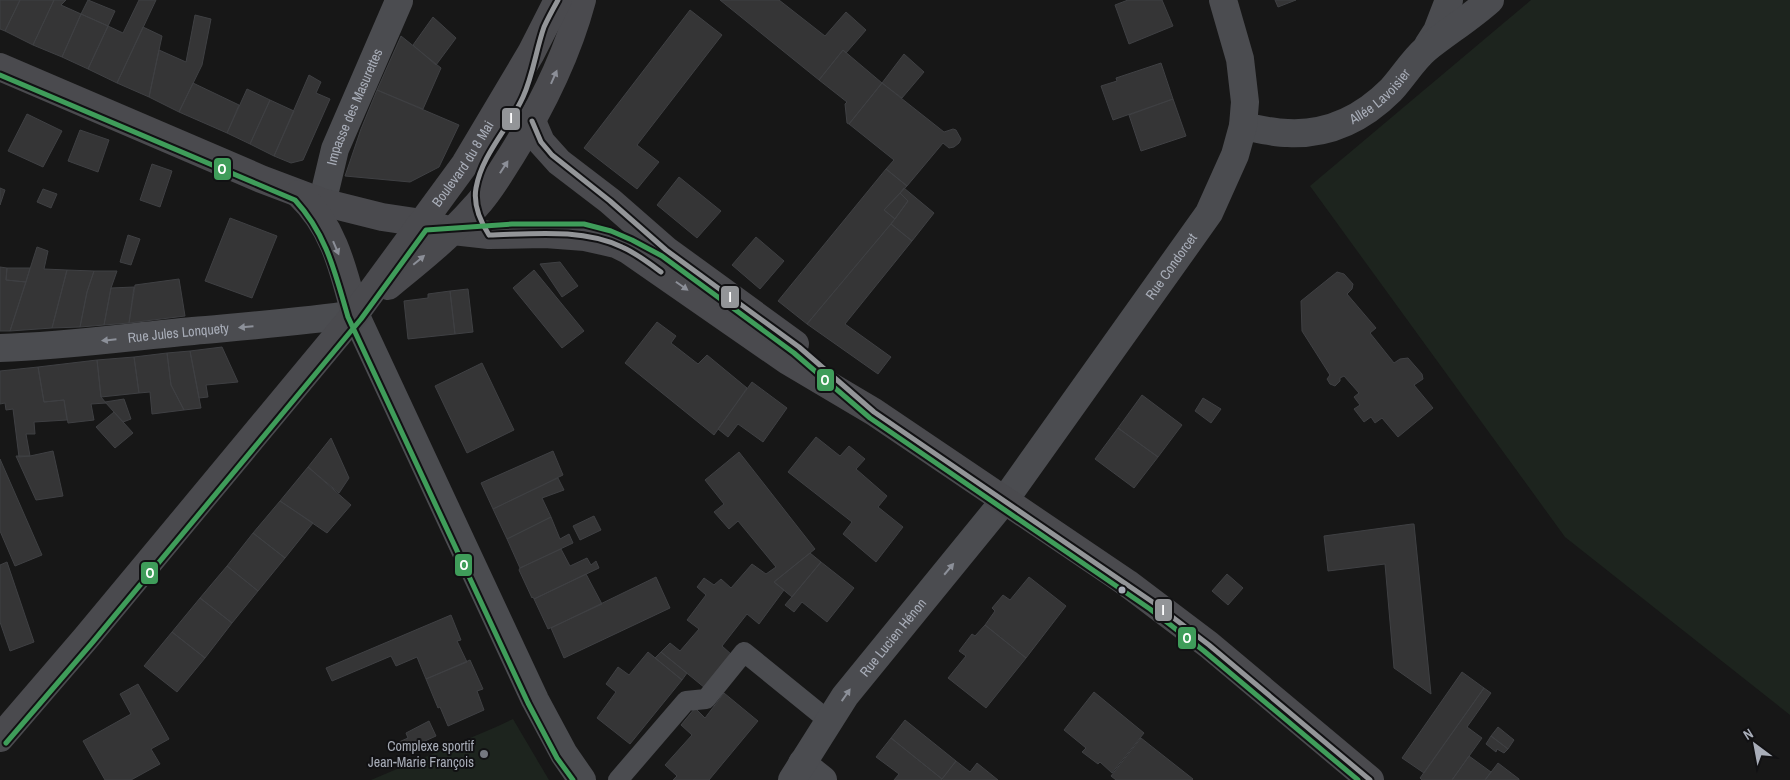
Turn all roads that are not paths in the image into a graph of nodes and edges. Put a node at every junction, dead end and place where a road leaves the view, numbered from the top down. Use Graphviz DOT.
graph roads {
  1 [pos="558,0"];
  2 [pos="582,0"];
  3 [pos="1223,0"];
  4 [pos="1449,0"];
  5 [pos="1490,0"];
  6 [pos="399,1"];
  7 [pos="543,30"];
  8 [pos="1425,50"];
  9 [pos="0,67"];
  10 [pos="532,121"];
  11 [pos="1243,126"];
  12 [pos="313,204"];
  13 [pos="473,222"];
  14 [pos="422,223"];
  15 [pos="666,250"];
  16 [pos="355,314"];
  17 [pos="0,348"];
  18 [pos="874,412"];
  19 [pos="1004,502"];
  20 [pos="829,721"];
  21 [pos="0,738"];
  22 [pos="797,771"];
  23 [pos="582,780"];
  24 [pos="618,780"];
  25 [pos="823,780"];
  26 [pos="1370,780"];
  1 -- 7 [label="street, Boulevard du 8 Mai"];
  10 -- 2 [label="street, one-way"];
  3 -- 11 [label="street, Rue Condorcet"];
  4 -- 8 [label="street"];
  5 -- 8 [label="street, Allée Lavoisier"];
  6 -- 12 [label="street, Impasse des Masurettes"];
  7 -- 13 [label="street"];
  7 -- 14 [label="street, Boulevard du 8 Mai"];
  8 -- 11 [label="street, Allée Lavoisier"];
  9 -- 12 [label="street"];
  13 -- 10 [label="street, one-way"];
  10 -- 15 [label="street"];
  11 -- 19 [label="street, Rue Condorcet"];
  12 -- 14 [label="street"];
  12 -- 16 [label="street, one-way"];
  13 -- 14 [label="street"];
  13 -- 15 [label="street"];
  16 -- 13 [label="street, one-way"];
  13 -- 18 [label="street, one-way"];
  14 -- 16 [label="street, Boulevard du 8 Mai"];
  15 -- 18 [label="street"];
  16 -- 17 [label="street, Rue Jules Lonquety, one-way"];
  16 -- 21 [label="street"];
  16 -- 23 [label="street"];
  18 -- 19 [label="street"];
  20 -- 19 [label="street, Rue Lucien Hénon, one-way"];
  19 -- 26 [label="street"];
  20 -- 22 [label="street, Rue Lucien Hénon"];
  20 -- 24 [label="lane"];
  22 -- 25 [label="street"];
}
